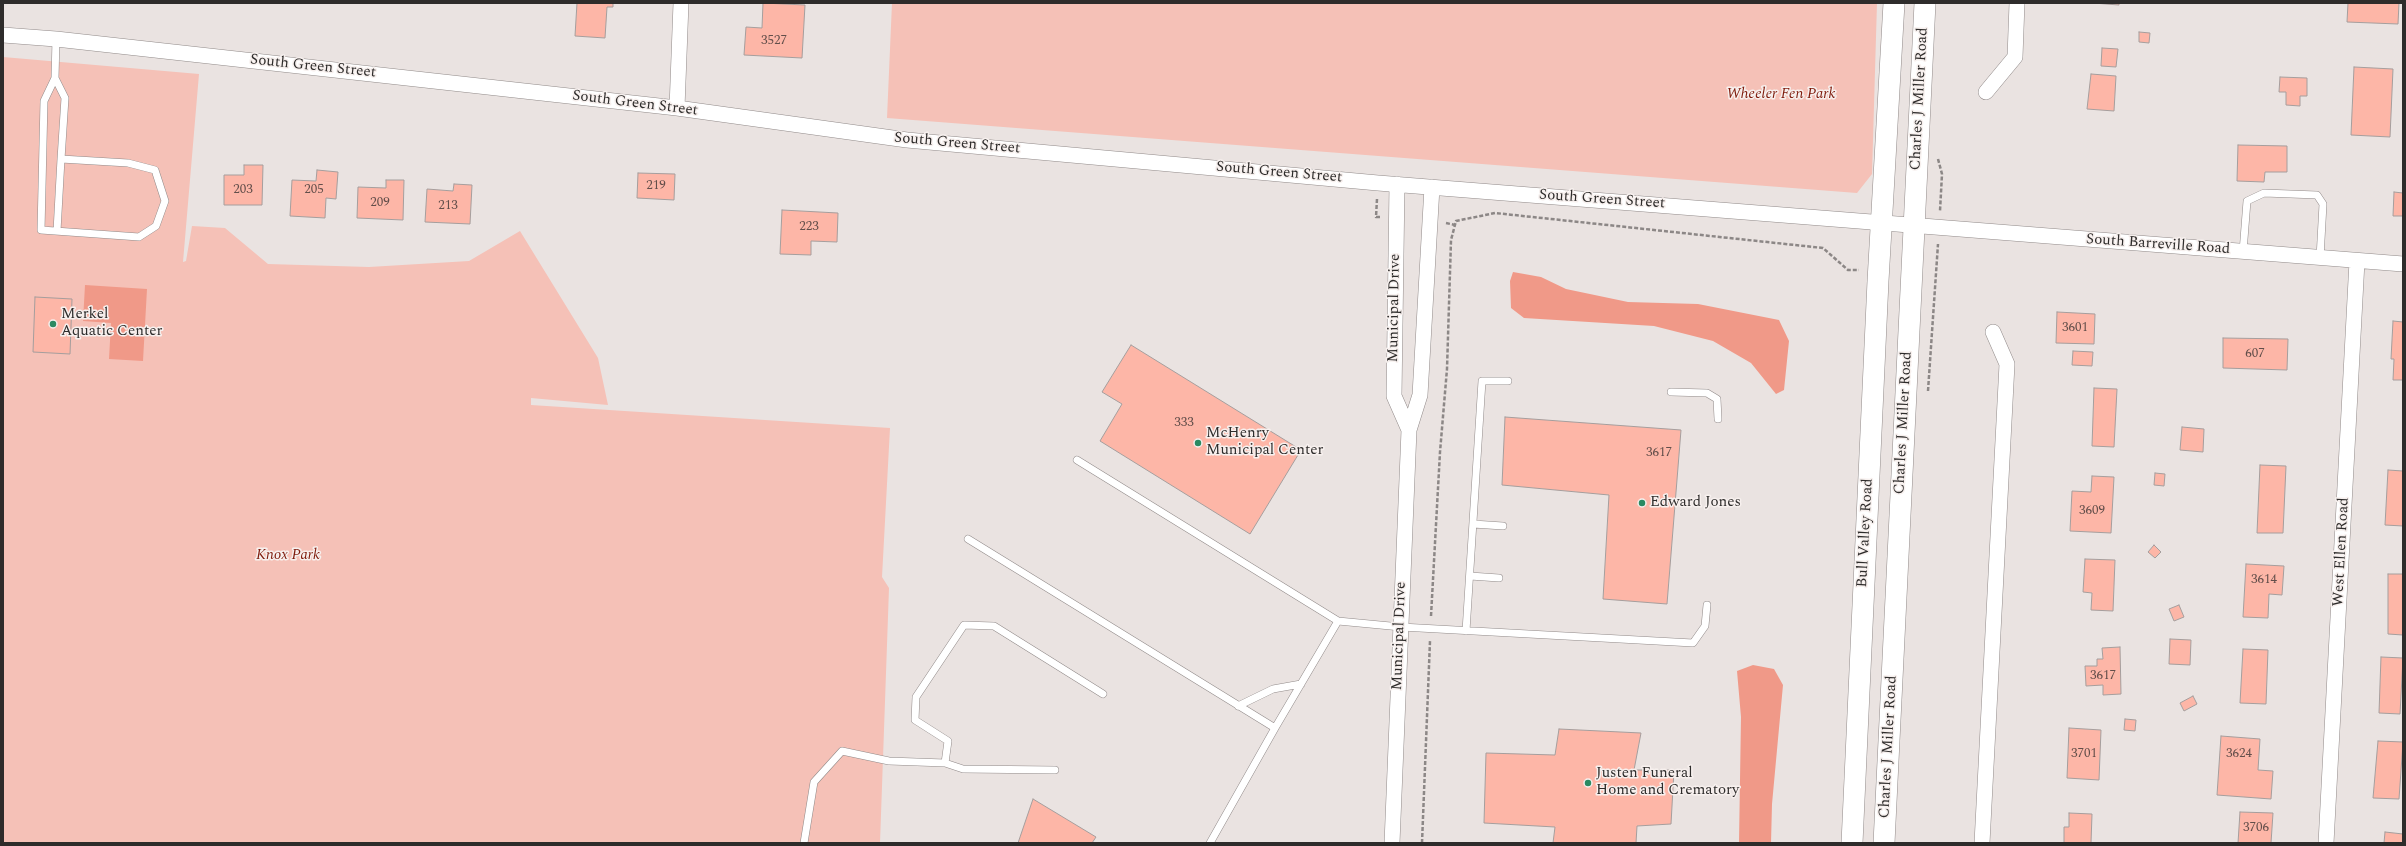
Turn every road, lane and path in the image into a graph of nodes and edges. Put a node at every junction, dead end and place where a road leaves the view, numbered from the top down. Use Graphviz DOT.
graph roads {
  1 [pos="681,3"];
  2 [pos="1894,3"];
  3 [pos="1924,3"];
  4 [pos="2017,3"];
  5 [pos="3,35"];
  6 [pos="56,39"];
  7 [pos="55,78"];
  8 [pos="1986,92"];
  9 [pos="677,108"];
  10 [pos="61,159"];
  11 [pos="1397,184"];
  12 [pos="1432,187"];
  13 [pos="1882,222"];
  14 [pos="1914,224"];
  15 [pos="57,231"];
  16 [pos="2243,252"];
  17 [pos="2320,258"];
  18 [pos="2357,261"];
  19 [pos="2403,264"];
  20 [pos="1879,270"];
  21 [pos="1912,271"];
  22 [pos="1937,274"];
  23 [pos="1993,332"];
  24 [pos="1508,381"];
  25 [pos="1672,392"];
  26 [pos="1718,419"];
  27 [pos="1408,430"];
  28 [pos="1077,460"];
  29 [pos="1473,524"];
  30 [pos="1502,526"];
  31 [pos="968,539"];
  32 [pos="1470,576"];
  33 [pos="1499,578"];
  34 [pos="1707,605"];
  35 [pos="1338,621"];
  36 [pos="1401,628"];
  37 [pos="1431,629"];
  38 [pos="1466,631"];
  39 [pos="1300,684"];
  40 [pos="1103,694"];
  41 [pos="1238,706"];
  42 [pos="1275,728"];
  43 [pos="945,764"];
  44 [pos="1055,770"];
  45 [pos="804,843"];
  46 [pos="1210,843"];
  47 [pos="1392,843"];
  48 [pos="1422,843"];
  49 [pos="1852,843"];
  50 [pos="1884,843"];
  51 [pos="1982,843"];
  52 [pos="2326,843"];
  1 -- 9 [label="street"];
  2 -- 13 [label="street, Charles J Miller Road"];
  3 -- 14 [label="street, Charles J Miller Road"];
  4 -- 8 [label="street"];
  5 -- 6 [label="street, South Green Street"];
  6 -- 7 [label="lane"];
  6 -- 9 [label="street, South Green Street"];
  7 -- 10 [label="lane"];
  7 -- 15 [label="lane"];
  9 -- 11 [label="street, South Green Street"];
  10 -- 15 [label="lane"];
  10 -- 15 [label="lane"];
  11 -- 12 [label="street, South Green Street"];
  11 -- 27 [label="street, Municipal Drive"];
  12 -- 13 [label="street, South Green Street"];
  12 -- 27 [label="street, Municipal Drive"];
  13 -- 14 [label="street, South Green Street"];
  13 -- 20 [label="street, Bull Valley Road"];
  14 -- 16 [label="street, South Barreville Road"];
  14 -- 21 [label="street, Charles J Miller Road"];
  16 -- 17 [label="street, South Barreville Road"];
  16 -- 17 [label="lane"];
  17 -- 18 [label="street, South Barreville Road"];
  18 -- 19 [label="street, South Barreville Road"];
  18 -- 52 [label="street, West Ellen Road"];
  20 -- 37 [label="path"];
  20 -- 49 [label="street, Bull Valley Road"];
  21 -- 22 [label="path"];
  21 -- 50 [label="street, Charles J Miller Road"];
  23 -- 51 [label="street"];
  24 -- 29 [label="lane"];
  25 -- 26 [label="lane"];
  27 -- 36 [label="street, Municipal Drive"];
  28 -- 35 [label="lane"];
  29 -- 30 [label="lane"];
  29 -- 32 [label="lane"];
  31 -- 41 [label="lane"];
  32 -- 33 [label="lane"];
  32 -- 38 [label="lane"];
  34 -- 38 [label="lane"];
  35 -- 36 [label="lane"];
  35 -- 39 [label="lane"];
  36 -- 37 [label="lane"];
  36 -- 47 [label="street, Municipal Drive"];
  37 -- 38 [label="lane"];
  37 -- 48 [label="path"];
  39 -- 41 [label="lane"];
  39 -- 42 [label="lane"];
  40 -- 43 [label="lane"];
  41 -- 42 [label="lane"];
  42 -- 46 [label="lane"];
  43 -- 44 [label="lane"];
  43 -- 45 [label="lane"];
}
